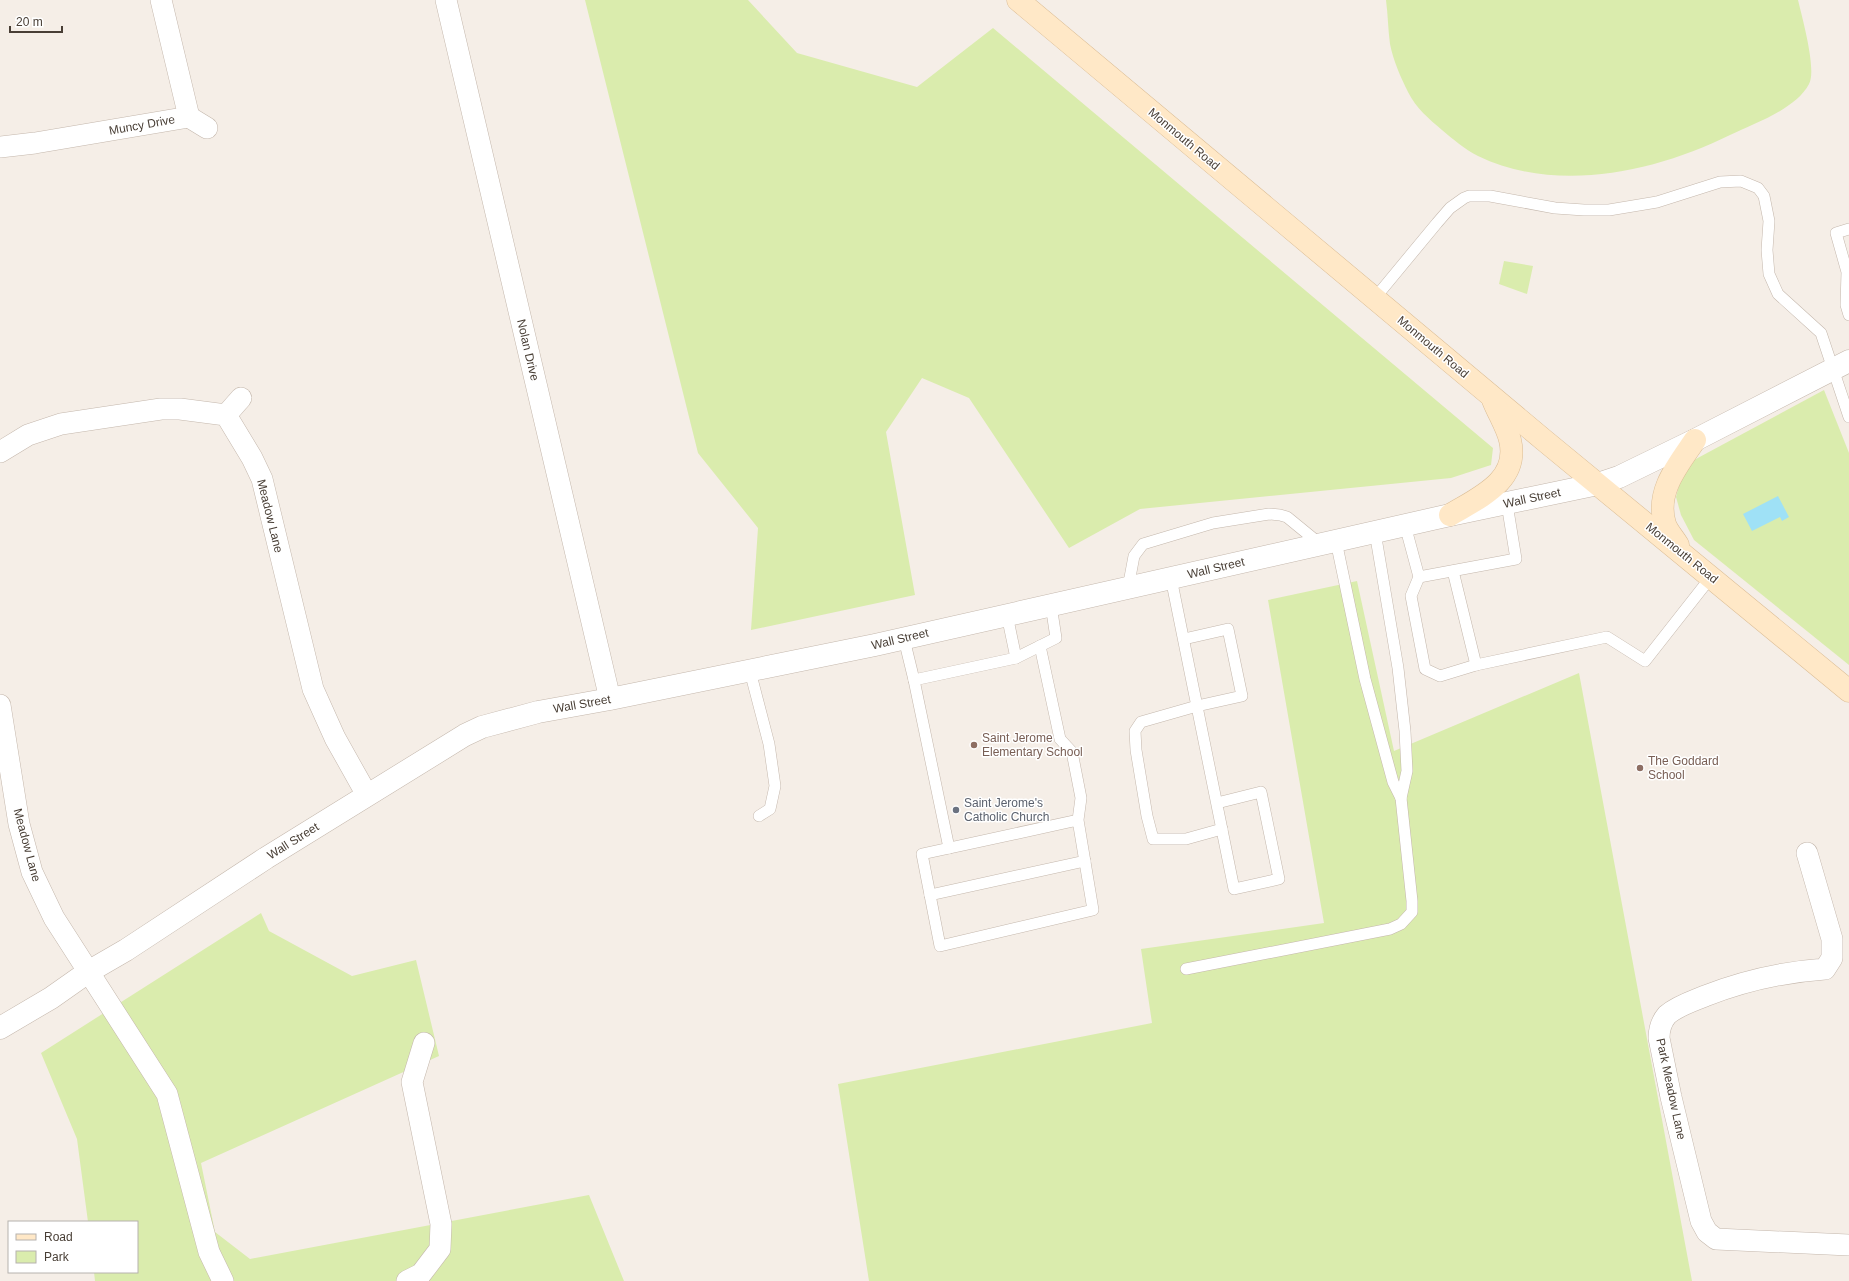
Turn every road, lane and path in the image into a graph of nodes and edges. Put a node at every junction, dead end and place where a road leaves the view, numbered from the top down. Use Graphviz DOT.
graph roads {
  1 [pos="161,0"];
  2 [pos="446,0"];
  3 [pos="1018,0"];
  4 [pos="189,117"];
  5 [pos="207,128"];
  6 [pos="0,147"];
  7 [pos="1849,229"];
  8 [pos="1375,298"];
  9 [pos="1849,315"];
  10 [pos="1840,365"];
  11 [pos="1491,396"];
  12 [pos="241,398"];
  13 [pos="226,415"];
  14 [pos="1849,417"];
  15 [pos="1695,440"];
  16 [pos="0,452"];
  17 [pos="1598,484"];
  18 [pos="1507,504"];
  19 [pos="1450,515"];
  20 [pos="1406,525"];
  21 [pos="1375,532"];
  22 [pos="1328,543"];
  23 [pos="1685,556"];
  24 [pos="1453,571"];
  25 [pos="1419,577"];
  26 [pos="1711,577"];
  27 [pos="1171,578"];
  28 [pos="1128,588"];
  29 [pos="1051,605"];
  30 [pos="1007,615"];
  31 [pos="904,638"];
  32 [pos="1184,639"];
  33 [pos="1040,646"];
  34 [pos="1016,658"];
  35 [pos="1476,665"];
  36 [pos="750,670"];
  37 [pos="914,680"];
  38 [pos="1849,692"];
  39 [pos="610,699"];
  40 [pos="0,705"];
  41 [pos="1197,706"];
  42 [pos="367,795"];
  43 [pos="1401,798"];
  44 [pos="1217,803"];
  45 [pos="759,816"];
  46 [pos="1078,820"];
  47 [pos="1222,829"];
  48 [pos="949,848"];
  49 [pos="1807,853"];
  50 [pos="1085,861"];
  51 [pos="930,895"];
  52 [pos="1186,969"];
  53 [pos="88,972"];
  54 [pos="0,1028"];
  55 [pos="424,1043"];
  56 [pos="1849,1245"];
  57 [pos="223,1281"];
  58 [pos="407,1281"];
  1 -- 4 [label="street, Muncy Drive"];
  2 -- 39 [label="street, Nolan Drive"];
  3 -- 8 [label="main road, Monmouth Road"];
  4 -- 5 [label="street"];
  4 -- 6 [label="street, Muncy Drive"];
  7 -- 9 [label="lane"];
  8 -- 10 [label="lane"];
  8 -- 11 [label="main road, Monmouth Road"];
  10 -- 14 [label="lane"];
  10 -- 15 [label="street, Wall Street"];
  11 -- 17 [label="main road, Monmouth Road"];
  11 -- 19 [label="main road"];
  12 -- 13 [label="street"];
  13 -- 16 [label="street"];
  13 -- 42 [label="street, Meadow Lane"];
  15 -- 17 [label="street, Wall Street"];
  15 -- 23 [label="main road"];
  17 -- 18 [label="street, Wall Street"];
  17 -- 23 [label="main road, Monmouth Road"];
  18 -- 19 [label="street, Wall Street"];
  18 -- 24 [label="lane"];
  19 -- 20 [label="street, Wall Street"];
  20 -- 21 [label="street, Wall Street"];
  20 -- 25 [label="lane"];
  21 -- 22 [label="street, Wall Street"];
  21 -- 43 [label="lane"];
  22 -- 27 [label="street, Wall Street"];
  22 -- 28 [label="lane"];
  22 -- 43 [label="lane"];
  23 -- 26 [label="main road, Monmouth Road"];
  24 -- 25 [label="lane"];
  24 -- 35 [label="lane"];
  25 -- 35 [label="lane"];
  26 -- 35 [label="lane"];
  26 -- 38 [label="main road, Monmouth Road"];
  27 -- 28 [label="street, Wall Street"];
  27 -- 32 [label="lane"];
  28 -- 29 [label="street, Wall Street"];
  29 -- 30 [label="street, Wall Street"];
  29 -- 33 [label="lane"];
  30 -- 31 [label="street, Wall Street"];
  30 -- 34 [label="lane"];
  31 -- 36 [label="street, Wall Street"];
  31 -- 37 [label="lane"];
  32 -- 41 [label="lane"];
  32 -- 41 [label="lane"];
  33 -- 34 [label="lane"];
  33 -- 46 [label="lane"];
  34 -- 37 [label="lane"];
  36 -- 39 [label="street, Wall Street"];
  36 -- 45 [label="lane"];
  37 -- 48 [label="lane"];
  39 -- 42 [label="street, Wall Street"];
  40 -- 53 [label="street, Meadow Lane"];
  41 -- 44 [label="lane"];
  41 -- 47 [label="lane"];
  42 -- 53 [label="street, Wall Street"];
  43 -- 52 [label="lane"];
  44 -- 47 [label="lane"];
  44 -- 47 [label="lane"];
  46 -- 48 [label="lane"];
  46 -- 50 [label="lane"];
  48 -- 51 [label="lane"];
  49 -- 56 [label="street, Park Meadow Lane"];
  50 -- 51 [label="lane"];
  50 -- 51 [label="lane"];
  53 -- 54 [label="street, Wall Street"];
  53 -- 57 [label="street, Meadow Lane"];
  55 -- 58 [label="street"];
}
